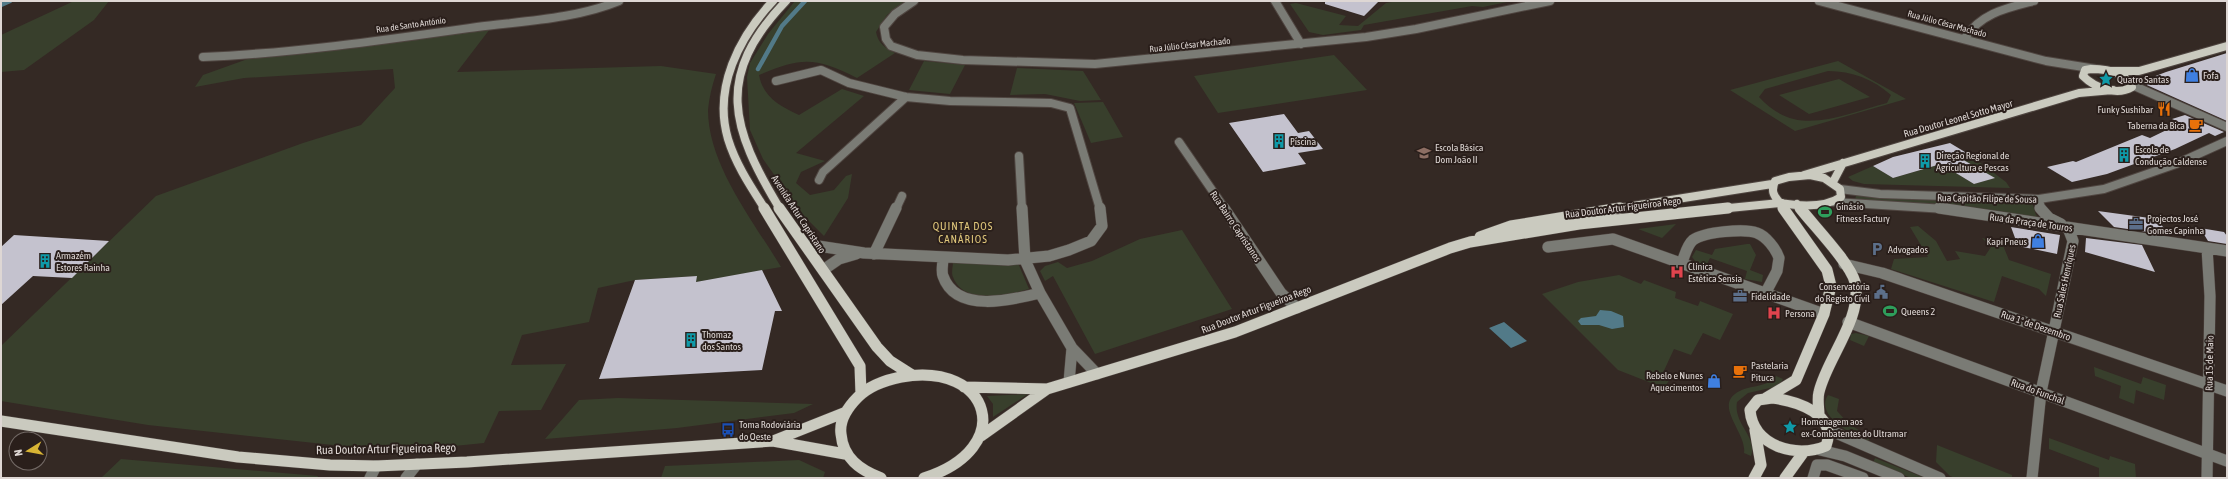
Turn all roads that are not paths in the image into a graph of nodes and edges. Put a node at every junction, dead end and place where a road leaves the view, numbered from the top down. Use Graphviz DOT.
graph roads {
  1 [pos="619,1"];
  2 [pos="773,1"];
  3 [pos="786,1"];
  4 [pos="914,1"];
  5 [pos="1275,1"];
  6 [pos="1550,1"];
  7 [pos="1819,1"];
  8 [pos="2034,1"];
  9 [pos="1530,3"];
  10 [pos="1965,38"];
  11 [pos="1301,44"];
  12 [pos="2227,46"];
  13 [pos="203,58"];
  14 [pos="2046,60"];
  15 [pos="2098,69"];
  16 [pos="2108,71"];
  17 [pos="2139,71"];
  18 [pos="2084,77"];
  19 [pos="776,81"];
  20 [pos="2130,85"];
  21 [pos="2113,90"];
  22 [pos="2079,93"];
  23 [pos="906,97"];
  24 [pos="2227,127"];
  25 [pos="2227,141"];
  26 [pos="1179,142"];
  27 [pos="1019,156"];
  28 [pos="1843,163"];
  29 [pos="1804,175"];
  30 [pos="819,180"];
  31 [pos="1772,184"];
  32 [pos="1837,186"];
  33 [pos="902,196"];
  34 [pos="2039,199"];
  35 [pos="1834,202"];
  36 [pos="1781,203"];
  37 [pos="1797,204"];
  38 [pos="2068,228"];
  39 [pos="1470,242"];
  40 [pos="805,244"];
  41 [pos="1548,247"];
  42 [pos="2207,248"];
  43 [pos="2227,251"];
  44 [pos="860,253"];
  45 [pos="874,254"];
  46 [pos="943,258"];
  47 [pos="1025,260"];
  48 [pos="1682,262"];
  49 [pos="1844,264"];
  50 [pos="823,270"];
  51 [pos="1766,292"];
  52 [pos="1040,293"];
  53 [pos="1297,308"];
  54 [pos="1824,314"];
  55 [pos="1848,322"];
  56 [pos="2053,330"];
  57 [pos="1072,348"];
  58 [pos="1097,374"];
  59 [pos="912,375"];
  60 [pos="1069,382"];
  61 [pos="2209,385"];
  62 [pos="964,387"];
  63 [pos="1047,390"];
  64 [pos="2227,391"];
  65 [pos="2041,392"];
  66 [pos="861,394"];
  67 [pos="1766,398"];
  68 [pos="846,412"];
  69 [pos="1819,416"];
  70 [pos="1,421"];
  71 [pos="1755,430"];
  72 [pos="1829,430"];
  73 [pos="980,436"];
  74 [pos="773,441"];
  75 [pos="1820,450"];
  76 [pos="1803,453"];
  77 [pos="2207,453"];
  78 [pos="845,454"];
  79 [pos="2227,461"];
  80 [pos="417,464"];
  81 [pos="376,466"];
  82 [pos="943,475"];
  83 [pos="370,478"];
  84 [pos="406,478"];
  85 [pos="881,478"];
  86 [pos="924,478"];
  87 [pos="1754,478"];
  88 [pos="1785,478"];
  89 [pos="1813,478"];
  90 [pos="1864,478"];
  91 [pos="1899,478"];
  92 [pos="1940,478"];
  93 [pos="2032,478"];
  94 [pos="2207,478"];
  1 -- 13 [label="street, Rua de Santo António"];
  2 -- 66 [label="main road"];
  3 -- 40 [label="main road, Avenida Artur Capristano"];
  4 -- 11 [label="street, Rua Júlio César Machado"];
  5 -- 11 [label="street"];
  6 -- 9 [label="street, Rua Júlio César Machado"];
  7 -- 10 [label="street, Rua Júlio César Machado"];
  8 -- 10 [label="street"];
  9 -- 11 [label="street, Rua Júlio César Machado"];
  10 -- 14 [label="street, Rua Júlio César Machado"];
  12 -- 17 [label="main road"];
  14 -- 15 [label="street"];
  14 -- 18 [label="street"];
  15 -- 16 [label="main road"];
  15 -- 18 [label="main road"];
  16 -- 17 [label="main road"];
  16 -- 20 [label="main road"];
  17 -- 20 [label="main road"];
  18 -- 21 [label="main road"];
  18 -- 22 [label="main road"];
  19 -- 23 [label="street"];
  20 -- 21 [label="main road"];
  20 -- 24 [label="street"];
  21 -- 22 [label="main road, Rua Doutor Leonel Sotto Mayor"];
  22 -- 28 [label="main road, Rua Doutor Leonel Sotto Mayor"];
  23 -- 30 [label="street"];
  23 -- 47 [label="street"];
  25 -- 34 [label="street, Rua Capitão Filipe de Sousa"];
  26 -- 53 [label="street, Rua Bairro Capristanos"];
  27 -- 47 [label="street"];
  28 -- 29 [label="main road, Rua Doutor Leonel Sotto Mayor"];
  28 -- 32 [label="main road"];
  29 -- 31 [label="main road, Rua Doutor Artur Figueiroa Rego"];
  29 -- 32 [label="main road"];
  31 -- 36 [label="main road"];
  31 -- 39 [label="main road, Rua Doutor Artur Figueiroa Rego"];
  32 -- 34 [label="street, Rua Capitão Filipe de Sousa"];
  32 -- 35 [label="main road"];
  33 -- 45 [label="street"];
  34 -- 38 [label="street"];
  35 -- 37 [label="main road, Rua Doutor Artur Figueiroa Rego"];
  35 -- 38 [label="street, Rua da Praça de Touros"];
  36 -- 37 [label="main road, Rua Doutor Artur Figueiroa Rego"];
  36 -- 39 [label="main road, Rua Doutor Artur Figueiroa Rego"];
  36 -- 54 [label="main road"];
  37 -- 49 [label="main road"];
  38 -- 42 [label="street, Rua da Praça de Touros"];
  38 -- 56 [label="street, Rua Sales Henriques"];
  39 -- 53 [label="main road, Rua Doutor Artur Figueiroa Rego"];
  40 -- 44 [label="street"];
  40 -- 50 [label="main road, Avenida Artur Capristano"];
  41 -- 48 [label="street"];
  42 -- 43 [label="street, Rua da Praça de Touros"];
  42 -- 61 [label="street, Rua 15 de Maio"];
  44 -- 45 [label="street"];
  44 -- 50 [label="street"];
  45 -- 46 [label="street"];
  46 -- 47 [label="street"];
  46 -- 52 [label="street"];
  47 -- 52 [label="street"];
  48 -- 51 [label="street"];
  48 -- 51 [label="street"];
  49 -- 55 [label="main road"];
  49 -- 56 [label="street, Rua 1º de Dezembro"];
  50 -- 59 [label="main road, Avenida Artur Capristano"];
  51 -- 54 [label="street"];
  52 -- 57 [label="street"];
  53 -- 58 [label="main road, Rua Doutor Artur Figueiroa Rego"];
  54 -- 67 [label="main road"];
  55 -- 65 [label="street, Rua do Funchal"];
  55 -- 69 [label="main road"];
  56 -- 61 [label="street, Rua 1º de Dezembro"];
  56 -- 65 [label="street, Rua Sales Henriques"];
  57 -- 58 [label="street"];
  57 -- 60 [label="street"];
  58 -- 60 [label="main road, Rua Doutor Artur Figueiroa Rego"];
  59 -- 62 [label="main road"];
  59 -- 66 [label="main road"];
  60 -- 63 [label="main road, Rua Doutor Artur Figueiroa Rego"];
  61 -- 64 [label="street, Rua 1º de Dezembro"];
  61 -- 77 [label="street, Rua 15 de Maio"];
  62 -- 63 [label="main road, Rua Doutor Artur Figueiroa Rego"];
  62 -- 73 [label="main road"];
  63 -- 73 [label="main road, Rua Doutor Artur Figueiroa Rego"];
  65 -- 77 [label="street, Rua do Funchal"];
  65 -- 93 [label="street, Rua Sales Henriques"];
  66 -- 68 [label="main road"];
  67 -- 69 [label="main road"];
  67 -- 71 [label="main road"];
  68 -- 74 [label="main road, Rua Doutor Artur Figueiroa Rego"];
  68 -- 78 [label="main road"];
  69 -- 72 [label="main road"];
  70 -- 81 [label="main road, Rua Doutor Artur Figueiroa Rego"];
  71 -- 76 [label="main road"];
  71 -- 87 [label="main road"];
  72 -- 75 [label="main road"];
  72 -- 92 [label="street"];
  73 -- 82 [label="main road"];
  74 -- 78 [label="main road, Rua Doutor Artur Figueiroa Rego"];
  74 -- 80 [label="main road, Rua Doutor Artur Figueiroa Rego"];
  75 -- 76 [label="main road"];
  75 -- 91 [label="street"];
  76 -- 88 [label="main road"];
  77 -- 79 [label="street, Rua do Funchal"];
  77 -- 94 [label="street, Rua 15 de Maio"];
  78 -- 85 [label="main road"];
  80 -- 81 [label="main road, Rua Doutor Artur Figueiroa Rego"];
  80 -- 84 [label="street"];
  81 -- 83 [label="street"];
  82 -- 86 [label="main road"];
  89 -- 90 [label="street"];
}
